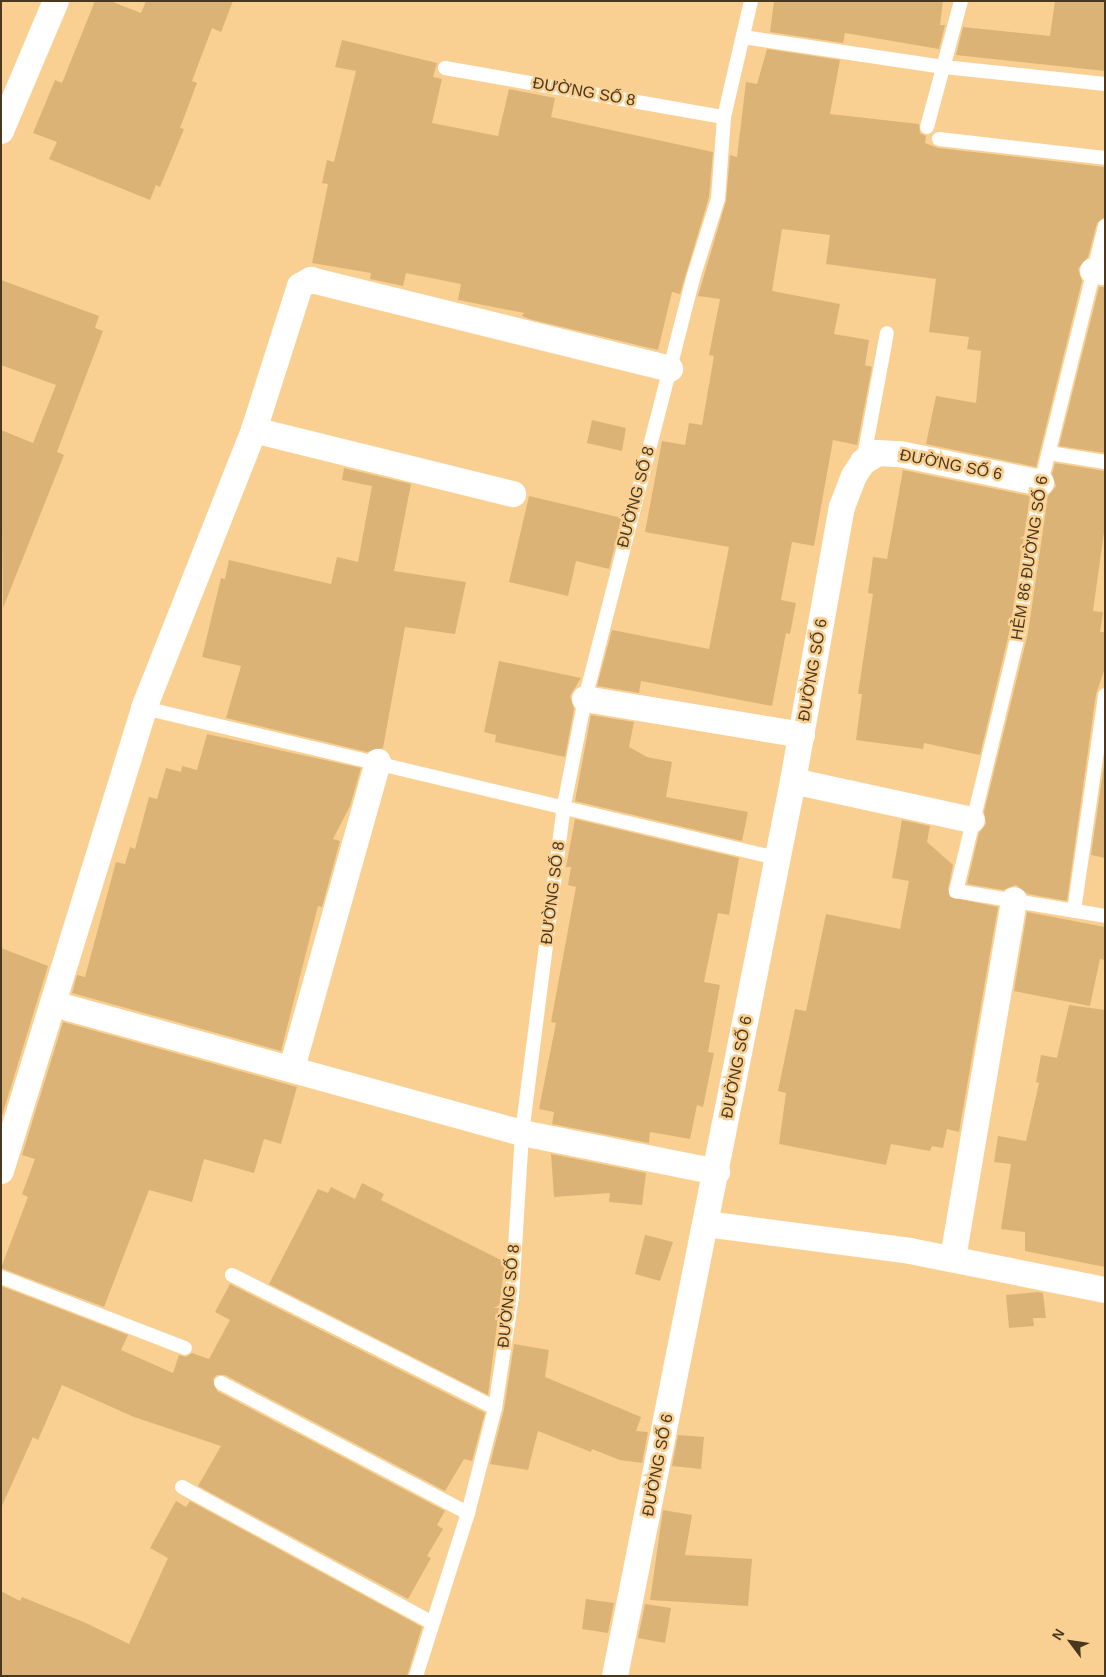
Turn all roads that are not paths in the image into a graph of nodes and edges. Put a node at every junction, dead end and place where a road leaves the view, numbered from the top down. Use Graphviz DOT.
graph roads {
  1 [pos="56,1"];
  2 [pos="751,1"];
  3 [pos="961,1"];
  4 [pos="743,37"];
  5 [pos="944,67"];
  6 [pos="445,68"];
  7 [pos="1105,84"];
  8 [pos="724,117"];
  9 [pos="927,127"];
  10 [pos="1,131"];
  11 [pos="939,139"];
  12 [pos="1105,158"];
  13 [pos="1105,226"];
  14 [pos="1099,272"];
  15 [pos="887,333"];
  16 [pos="670,369"];
  17 [pos="254,430"];
  18 [pos="1048,453"];
  19 [pos="863,462"];
  20 [pos="1105,462"];
  21 [pos="1041,483"];
  22 [pos="513,494"];
  23 [pos="1105,695"];
  24 [pos="585,699"];
  25 [pos="144,708"];
  26 [pos="802,735"];
  27 [pos="378,762"];
  28 [pos="793,782"];
  29 [pos="564,806"];
  30 [pos="972,820"];
  31 [pos="776,858"];
  32 [pos="1014,900"];
  33 [pos="1074,911"];
  34 [pos="1105,916"];
  35 [pos="68,1008"];
  36 [pos="292,1068"];
  37 [pos="522,1133"];
  38 [pos="1,1171"];
  39 [pos="717,1172"];
  40 [pos="706,1224"];
  41 [pos="953,1258"];
  42 [pos="232,1275"];
  43 [pos="1,1277"];
  44 [pos="1105,1290"];
  45 [pos="185,1348"];
  46 [pos="221,1383"];
  47 [pos="495,1408"];
  48 [pos="182,1487"];
  49 [pos="468,1513"];
  50 [pos="433,1623"];
  51 [pos="416,1676"];
  52 [pos="615,1676"];
  1 -- 10 [label="street"];
  2 -- 4 [label="lane, ĐƯỜNG SỐ 8"];
  3 -- 5 [label="lane"];
  4 -- 5 [label="lane"];
  4 -- 8 [label="lane, ĐƯỜNG SỐ 8"];
  5 -- 7 [label="lane"];
  5 -- 9 [label="lane"];
  6 -- 8 [label="lane, ĐƯỜNG SỐ 8"];
  8 -- 16 [label="lane, ĐƯỜNG SỐ 8"];
  11 -- 12 [label="lane"];
  13 -- 14 [label="lane, HẺM 86 ĐƯỜNG SỐ 6"];
  14 -- 18 [label="lane, HẺM 86 ĐƯỜNG SỐ 6"];
  15 -- 19 [label="lane"];
  16 -- 17 [label="street"];
  16 -- 24 [label="lane, ĐƯỜNG SỐ 8"];
  17 -- 22 [label="street"];
  17 -- 25 [label="street"];
  18 -- 20 [label="lane"];
  18 -- 21 [label="lane, HẺM 86 ĐƯỜNG SỐ 6"];
  19 -- 21 [label="street, ĐƯỜNG SỐ 6"];
  19 -- 26 [label="street, ĐƯỜNG SỐ 6"];
  21 -- 30 [label="lane, HẺM 86 ĐƯỜNG SỐ 6"];
  23 -- 33 [label="lane"];
  24 -- 26 [label="street"];
  24 -- 29 [label="lane, ĐƯỜNG SỐ 8"];
  25 -- 27 [label="lane"];
  25 -- 38 [label="street"];
  26 -- 28 [label="street, ĐƯỜNG SỐ 6"];
  27 -- 29 [label="lane"];
  27 -- 36 [label="street"];
  28 -- 30 [label="street"];
  28 -- 31 [label="street, ĐƯỜNG SỐ 6"];
  29 -- 31 [label="lane"];
  29 -- 37 [label="lane, ĐƯỜNG SỐ 8"];
  30 -- 32 [label="lane, HẺM 86 ĐƯỜNG SỐ 6"];
  31 -- 39 [label="street, ĐƯỜNG SỐ 6"];
  32 -- 33 [label="lane"];
  32 -- 41 [label="street"];
  33 -- 34 [label="lane"];
  35 -- 36 [label="street"];
  36 -- 37 [label="street"];
  37 -- 39 [label="street"];
  37 -- 47 [label="lane, ĐƯỜNG SỐ 8"];
  39 -- 40 [label="street, ĐƯỜNG SỐ 6"];
  40 -- 41 [label="street"];
  40 -- 52 [label="street, ĐƯỜNG SỐ 6"];
  41 -- 44 [label="street"];
  42 -- 47 [label="lane"];
  43 -- 45 [label="lane"];
  46 -- 49 [label="lane"];
  47 -- 49 [label="lane, ĐƯỜNG SỐ 8"];
  48 -- 50 [label="lane"];
  49 -- 50 [label="lane, ĐƯỜNG SỐ 8"];
  50 -- 51 [label="lane, ĐƯỜNG SỐ 8"];
}
